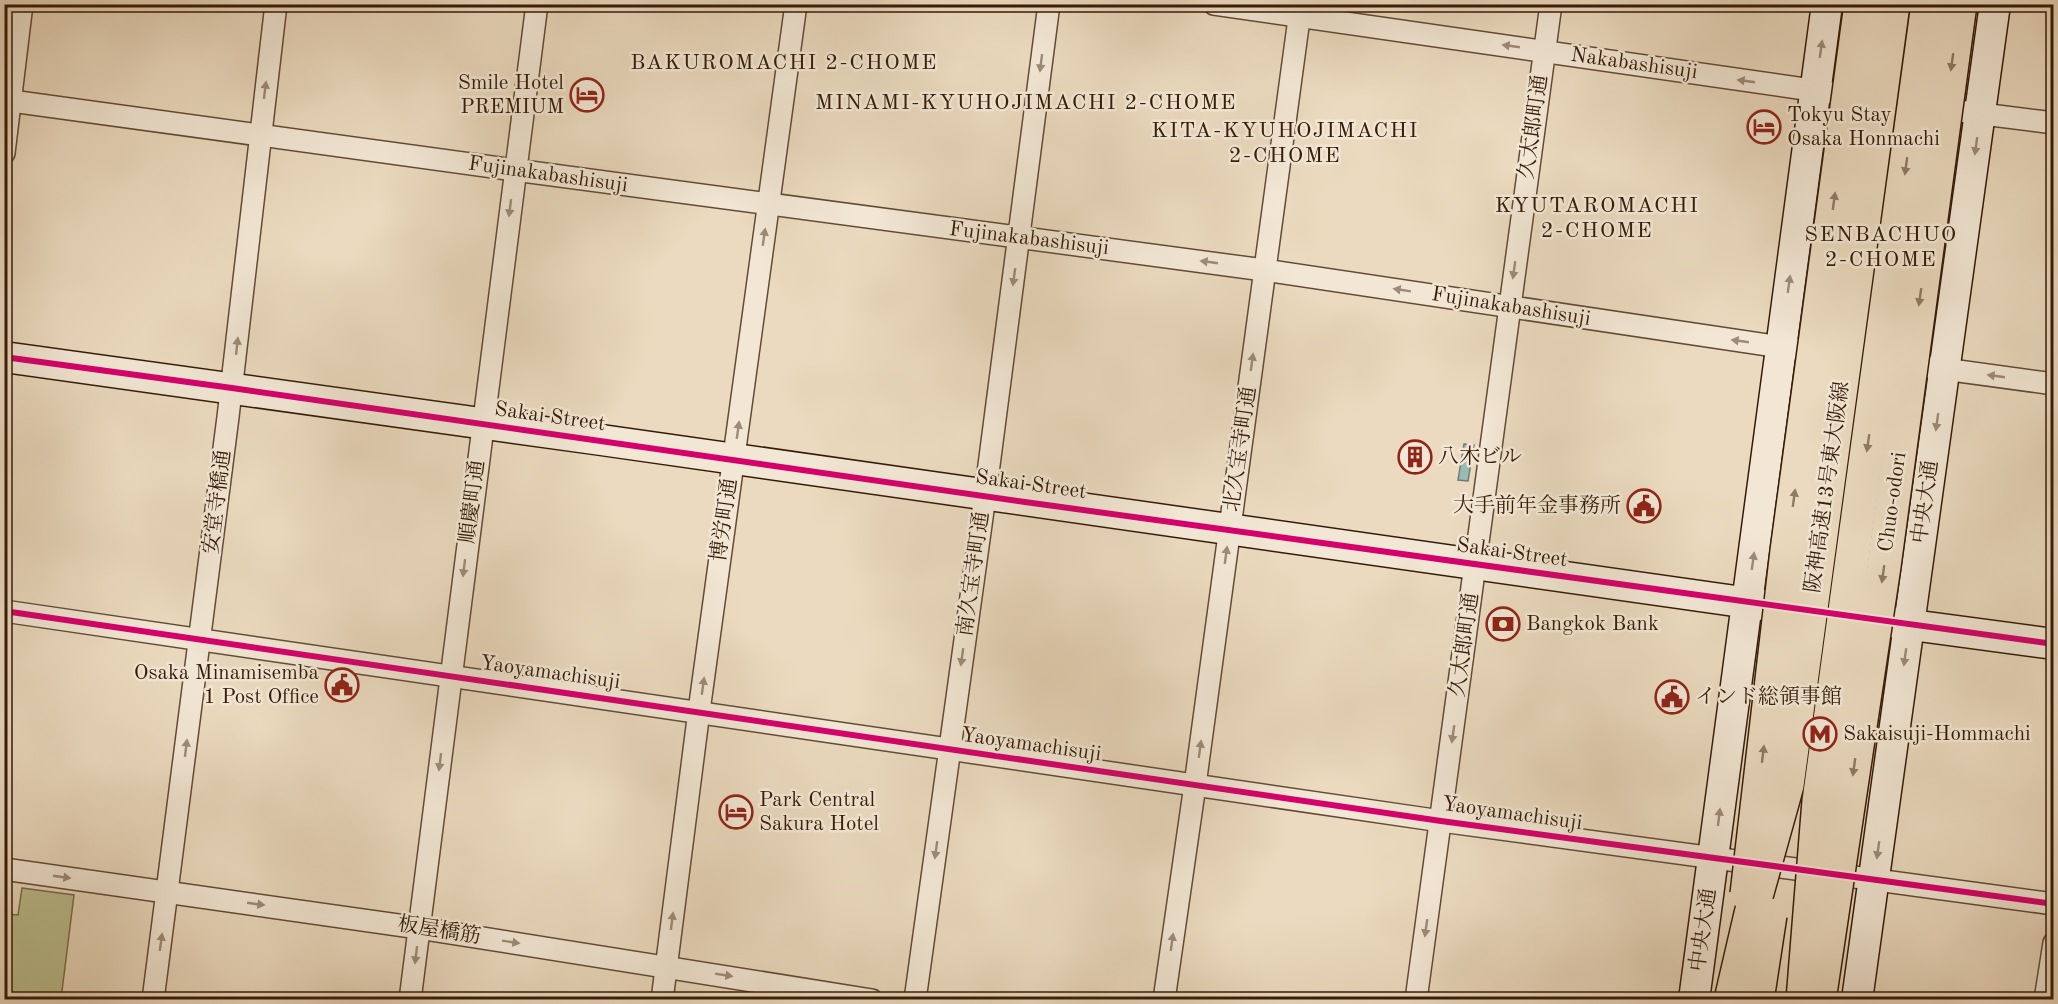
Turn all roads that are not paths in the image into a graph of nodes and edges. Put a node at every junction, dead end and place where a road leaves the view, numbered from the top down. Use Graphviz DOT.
graph roads {
  1 [pos="22,4"];
  2 [pos="276,4"];
  3 [pos="537,4"];
  4 [pos="796,4"];
  5 [pos="1049,4"];
  6 [pos="1214,4"];
  7 [pos="1551,4"];
  8 [pos="1827,4"];
  9 [pos="1861,4"];
  10 [pos="1893,4"];
  11 [pos="1928,4"];
  12 [pos="1960,4"];
  13 [pos="1995,4"];
  14 [pos="1300,10"];
  15 [pos="1544,51"];
  16 [pos="1816,91"];
  17 [pos="8,100"];
  18 [pos="1980,114"];
  19 [pos="2054,123"];
  20 [pos="260,135"];
  21 [pos="4,153"];
  22 [pos="515,170"];
  23 [pos="768,204"];
  24 [pos="1019,237"];
  25 [pos="1264,270"];
  26 [pos="1509,307"];
  27 [pos="1781,347"];
  28 [pos="4,357"];
  29 [pos="1944,369"];
  30 [pos="2054,384"];
  31 [pos="232,388"];
  32 [pos="483,424"];
  33 [pos="734,460"];
  34 [pos="985,496"];
  35 [pos="1230,529"];
  36 [pos="1476,564"];
  37 [pos="1747,603"];
  38 [pos="4,611"];
  39 [pos="1910,625"];
  40 [pos="200,639"];
  41 [pos="2054,644"];
  42 [pos="451,675"];
  43 [pos="699,711"];
  44 [pos="950,750"];
  45 [pos="1195,785"];
  46 [pos="1787,785"];
  47 [pos="1819,801"];
  48 [pos="1441,821"];
  49 [pos="1714,858"];
  50 [pos="4,869"];
  51 [pos="1874,880"];
  52 [pos="168,892"];
  53 [pos="2054,904"];
  54 [pos="419,928"];
  55 [pos="2054,943"];
  56 [pos="667,966"];
  57 [pos="153,999"];
  58 [pos="410,999"];
  59 [pos="662,999"];
  60 [pos="872,999"];
  61 [pos="915,999"];
  62 [pos="1164,999"];
  63 [pos="1416,999"];
  64 [pos="1694,999"];
  65 [pos="1731,999"];
  66 [pos="1757,999"];
  67 [pos="1793,999"];
  68 [pos="1803,999"];
  69 [pos="1820,999"];
  70 [pos="1857,999"];
  71 [pos="2045,999"];
  1 -- 17 [label="street"];
  20 -- 2 [label="street, 安堂寺橋通, one-way"];
  3 -- 22 [label="street, 順慶町通"];
  4 -- 23 [label="street, 博労町通"];
  5 -- 24 [label="street, 南久宝寺町通, one-way"];
  6 -- 14 [label="street, Nakabashisuji"];
  7 -- 15 [label="street, 久太郎町通"];
  16 -- 8 [label="main road, 中央大通, one-way"];
  65 -- 9 [label="main road, one-way, bridge"];
  10 -- 46 [label="main road, 阪神高速13号東大阪線, bridge"];
  11 -- 47 [label="main road, 阪神高速13号東大阪線, one-way, bridge"];
  12 -- 69 [label="main road, Chuo-odori, one-way, bridge"];
  13 -- 18 [label="main road, 中央大通"];
  15 -- 14 [label="street, Nakabashisuji, one-way"];
  14 -- 25 [label="street, 北久宝寺町通"];
  16 -- 15 [label="street, Nakabashisuji, one-way"];
  15 -- 26 [label="street, 久太郎町通, one-way"];
  16 -- 18 [label="street, Nakabashisuji"];
  27 -- 16 [label="main road, 中央大通, one-way"];
  17 -- 20 [label="street, Fujinakabashisuji"];
  17 -- 21 [label="street"];
  18 -- 19 [label="street, Nakabashisuji"];
  18 -- 29 [label="main road, 中央大通, one-way"];
  20 -- 22 [label="street, Fujinakabashisuji"];
  31 -- 20 [label="street, 安堂寺橋通, one-way"];
  22 -- 23 [label="street, Fujinakabashisuji"];
  22 -- 32 [label="street, 順慶町通, one-way"];
  23 -- 24 [label="street, Fujinakabashisuji"];
  33 -- 23 [label="street, 博労町通, one-way"];
  25 -- 24 [label="street, Fujinakabashisuji, one-way"];
  24 -- 34 [label="street, 南久宝寺町通, one-way"];
  26 -- 25 [label="street, Fujinakabashisuji, one-way"];
  35 -- 25 [label="street, 北久宝寺町通, one-way"];
  27 -- 26 [label="street, Fujinakabashisuji, one-way"];
  26 -- 36 [label="street, 久太郎町通"];
  27 -- 29 [label="street, Fujinakabashisuji"];
  37 -- 27 [label="main road, 中央大通, one-way"];
  28 -- 31 [label="main road, Sakai Street"];
  30 -- 29 [label="street, Fujinakabashisuji, one-way"];
  29 -- 39 [label="main road, 中央大通, one-way"];
  31 -- 32 [label="main road, Sakai Street"];
  31 -- 40 [label="street, 安堂寺橋通"];
  32 -- 33 [label="main road, Sakai Street"];
  32 -- 42 [label="street, 順慶町通, one-way"];
  33 -- 34 [label="main road, Sakai Street"];
  43 -- 33 [label="street, 博労町通, one-way"];
  34 -- 35 [label="main road, Sakai Street"];
  34 -- 44 [label="street, 南久宝寺町通, one-way"];
  35 -- 36 [label="main road, Sakai Street"];
  45 -- 35 [label="street, 北久宝寺町通, one-way"];
  36 -- 37 [label="main road, Sakai Street"];
  36 -- 48 [label="street, 久太郎町通, one-way"];
  37 -- 39 [label="main road, Sakai Street"];
  49 -- 37 [label="main road, 中央大通, one-way"];
  38 -- 40 [label="street, Yaoyamachisuji"];
  39 -- 41 [label="main road, Sakai Street"];
  39 -- 51 [label="main road, 中央大通, one-way"];
  40 -- 42 [label="street, Yaoyamachisuji"];
  52 -- 40 [label="street, 安堂寺橋通, one-way"];
  42 -- 43 [label="street, Yaoyamachisuji"];
  42 -- 54 [label="street, 順慶町通, one-way"];
  43 -- 44 [label="street, Yaoyamachisuji"];
  56 -- 43 [label="street, 博労町通, one-way"];
  44 -- 45 [label="street, Yaoyamachisuji"];
  44 -- 61 [label="street, 南久宝寺町通, one-way"];
  45 -- 48 [label="street, Yaoyamachisuji"];
  62 -- 45 [label="street, 北久宝寺町通, one-way"];
  46 -- 65 [label="main road, 阪神高速13号東大阪線, bridge"];
  46 -- 66 [label="main road, bridge"];
  47 -- 67 [label="main road, bridge"];
  47 -- 68 [label="main road, 阪神高速13号東大阪線, bridge"];
  48 -- 49 [label="street, Yaoyamachisuji"];
  48 -- 63 [label="street, 久太郎町通, one-way"];
  49 -- 51 [label="street, Yaoyamachisuji"];
  49 -- 64 [label="main road, 中央大通"];
  50 -- 52 [label="street, 板屋橋筋, one-way"];
  51 -- 53 [label="street, Yaoyamachisuji"];
  51 -- 70 [label="main road, 中央大通"];
  52 -- 54 [label="street, 板屋橋筋, one-way"];
  57 -- 52 [label="street, 安堂寺橋通, one-way"];
  54 -- 56 [label="street, 板屋橋筋, one-way"];
  54 -- 58 [label="street, 順慶町通, one-way"];
  55 -- 71 [label="street"];
  56 -- 59 [label="street, 博労町通"];
  56 -- 60 [label="street, 板屋橋筋, one-way"];
}
